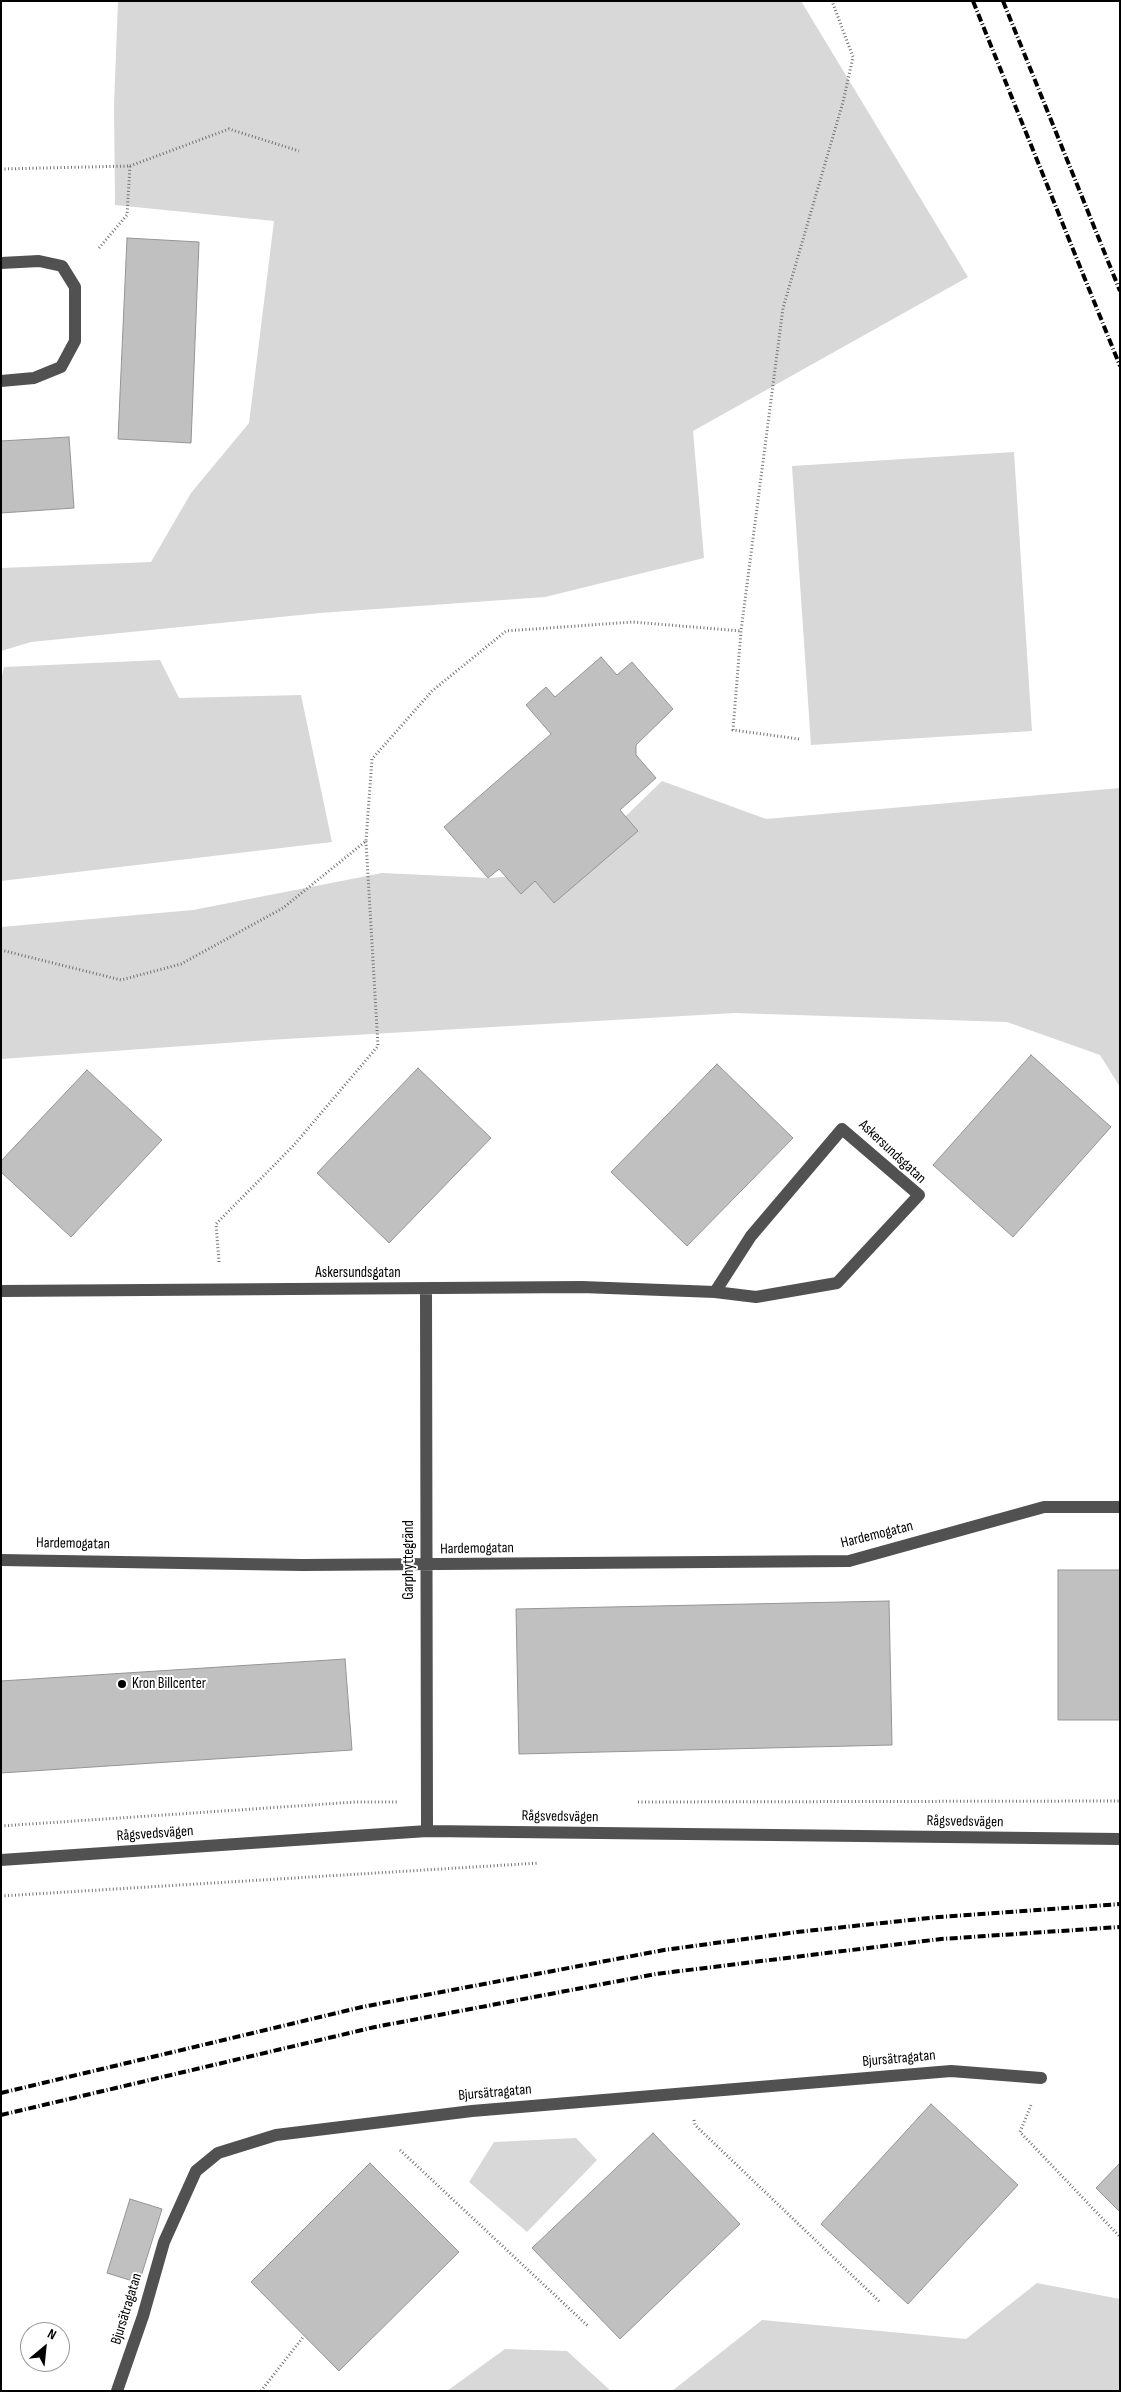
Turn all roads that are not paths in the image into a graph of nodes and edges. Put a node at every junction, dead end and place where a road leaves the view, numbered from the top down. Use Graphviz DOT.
graph roads {
  1 [pos="1,263"];
  2 [pos="1,381"];
  3 [pos="426,1289"];
  4 [pos="1,1291"];
  5 [pos="715,1292"];
  6 [pos="1120,1507"];
  7 [pos="1,1560"];
  8 [pos="425,1566"];
  9 [pos="427,1831"];
  10 [pos="1120,1839"];
  11 [pos="1,1860"];
  12 [pos="1041,2078"];
  13 [pos="117,2391"];
  1 -- 2 [label="street"];
  3 -- 4 [label="street, Askersundsgatan"];
  3 -- 5 [label="street, Askersundsgatan"];
  3 -- 8 [label="street, Garphyttegränd"];
  5 -- 5 [label="street, Askersundsgatan"];
  6 -- 8 [label="street, Hardemogatan"];
  7 -- 8 [label="street, Hardemogatan"];
  8 -- 9 [label="street, Garphyttegränd"];
  9 -- 10 [label="street, Rågsvedsvägen"];
  9 -- 11 [label="street, Rågsvedsvägen"];
  12 -- 13 [label="street, Bjursätragatan"];
}
